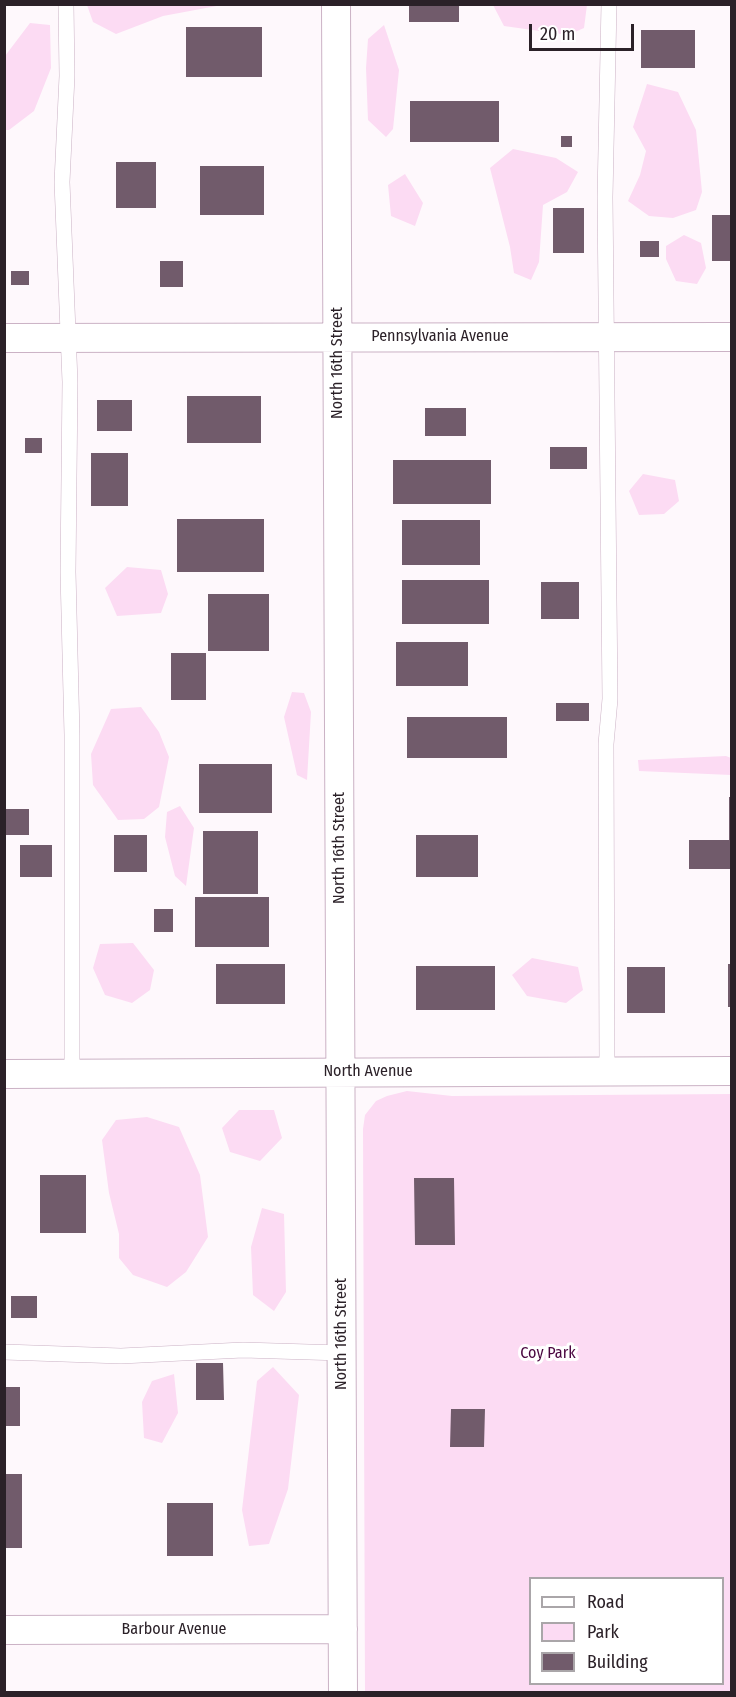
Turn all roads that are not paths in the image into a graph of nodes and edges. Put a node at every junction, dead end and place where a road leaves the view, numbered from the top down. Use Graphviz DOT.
graph roads {
  1 [pos="66,4"];
  2 [pos="336,4"];
  3 [pos="609,4"];
  4 [pos="338,337"];
  5 [pos="605,337"];
  6 [pos="732,337"];
  7 [pos="4,338"];
  8 [pos="69,338"];
  9 [pos="608,1070"];
  10 [pos="732,1071"];
  11 [pos="341,1072"];
  12 [pos="72,1073"];
  13 [pos="4,1074"];
  14 [pos="4,1352"];
  15 [pos="342,1353"];
  16 [pos="343,1629"];
  17 [pos="4,1630"];
  18 [pos="343,1692"];
  1 -- 8 [label="lane"];
  2 -- 4 [label="street, North 16th Street"];
  3 -- 5 [label="lane"];
  4 -- 5 [label="street, Pennsylvania Avenue"];
  4 -- 8 [label="street, Pennsylvania Avenue"];
  4 -- 11 [label="street, North 16th Street"];
  5 -- 6 [label="street, Pennsylvania Avenue"];
  5 -- 9 [label="lane"];
  7 -- 8 [label="street, Pennsylvania Avenue"];
  8 -- 12 [label="lane"];
  9 -- 10 [label="street, North Avenue"];
  9 -- 11 [label="street, North Avenue"];
  11 -- 12 [label="street, North Avenue"];
  11 -- 15 [label="street, North 16th Street"];
  12 -- 13 [label="street, North Avenue"];
  14 -- 15 [label="lane"];
  15 -- 16 [label="street, North 16th Street"];
  16 -- 17 [label="street, Barbour Avenue"];
  16 -- 18 [label="street, North 16th Street"];
}
